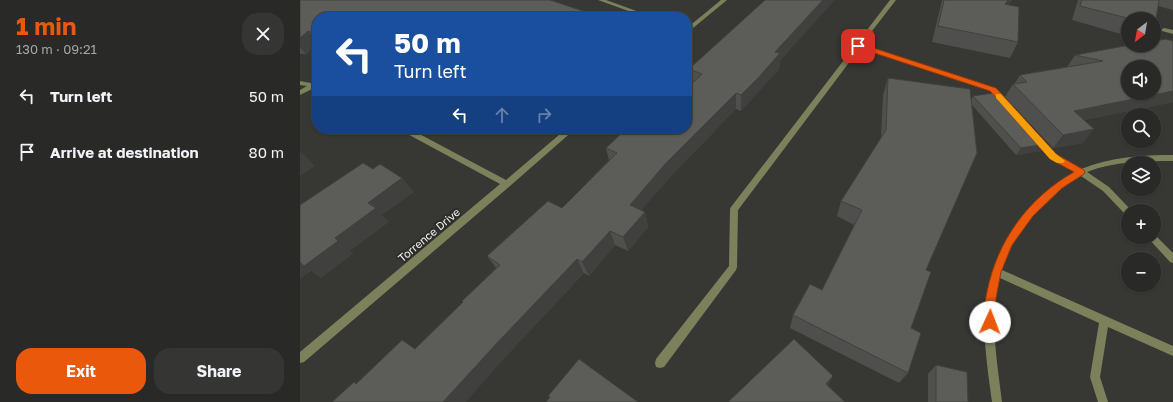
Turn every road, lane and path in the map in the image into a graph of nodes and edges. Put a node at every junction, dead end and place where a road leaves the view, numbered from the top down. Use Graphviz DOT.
graph roads {
  1 [pos="601,0"];
  2 [pos="724,0"];
  3 [pos="893,0"];
  4 [pos="636,12"];
  5 [pos="692,26"];
  6 [pos="1164,30"];
  7 [pos="1173,32"];
  8 [pos="858,46"];
  9 [pos="300,83"];
  10 [pos="312,85"];
  11 [pos="312,87"];
  12 [pos="300,93"];
  13 [pos="1008,106"];
  14 [pos="413,134"];
  15 [pos="565,134"];
  16 [pos="1033,134"];
  17 [pos="1173,158"];
  18 [pos="1081,172"];
  19 [pos="507,184"];
  20 [pos="1121,205"];
  21 [pos="1159,244"];
  22 [pos="1173,259"];
  23 [pos="996,272"];
  24 [pos="1104,320"];
  25 [pos="1173,351"];
  26 [pos="300,358"];
  27 [pos="660,363"];
  28 [pos="997,402"];
  29 [pos="1102,402"];
  1 -- 4 [label="street"];
  2 -- 5 [label="street"];
  3 -- 8 [label="street"];
  6 -- 7 [label="street"];
  8 -- 13 [label="street"];
  8 -- 27 [label="street"];
  9 -- 10 [label="street"];
  11 -- 12 [label="street"];
  14 -- 19 [label="street"];
  15 -- 19 [label="street, Torrence Drive"];
  16 -- 18 [label="street"];
  17 -- 18 [label="street"];
  18 -- 20 [label="street"];
  18 -- 23 [label="street"];
  19 -- 26 [label="street, Torrence Drive"];
  21 -- 22 [label="street"];
  23 -- 24 [label="street"];
  23 -- 28 [label="street"];
  24 -- 25 [label="street"];
  24 -- 29 [label="street"];
}
